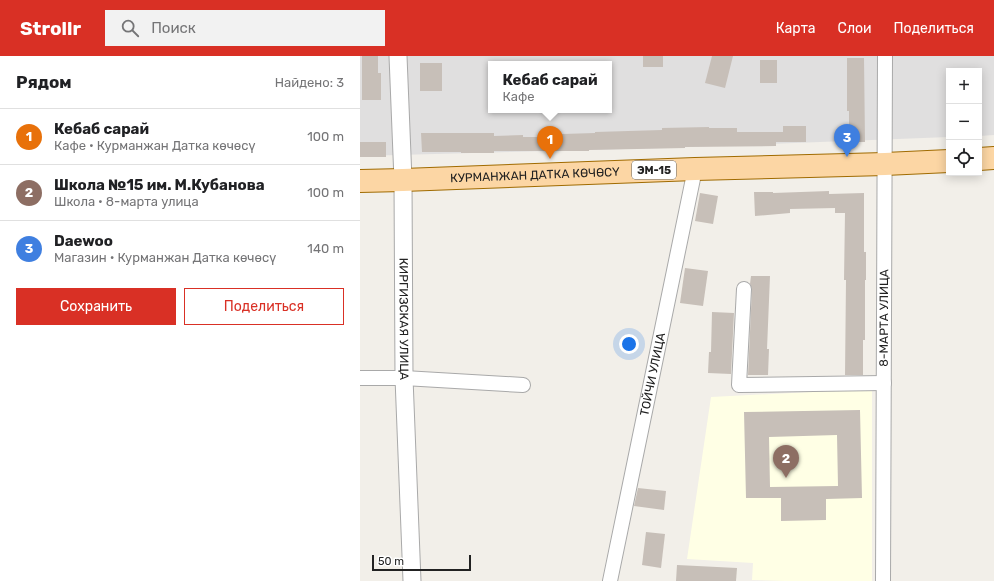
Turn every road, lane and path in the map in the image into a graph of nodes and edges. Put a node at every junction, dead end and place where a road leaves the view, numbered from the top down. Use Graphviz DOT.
graph roads {
  1 [pos="398,56"];
  2 [pos="885,56"];
  3 [pos="994,158"];
  4 [pos="982,159"];
  5 [pos="946,160"];
  6 [pos="885,164"];
  7 [pos="695,168"];
  8 [pos="403,180"];
  9 [pos="360,181"];
  10 [pos="744,289"];
  11 [pos="360,378"];
  12 [pos="404,378"];
  13 [pos="884,383"];
  14 [pos="523,385"];
  15 [pos="412,581"];
  16 [pos="610,581"];
  17 [pos="883,581"];
  1 -- 8 [label="street, КИРГИЗСКАЯ УЛИЦА"];
  2 -- 6 [label="street, 8-МАРТА УЛИЦА"];
  3 -- 4 [label="main road"];
  5 -- 6 [label="main road, КУРМАНЖАН ДАТКА КӨЧӨСҮ / ЭМ-15"];
  6 -- 7 [label="main road, КУРМАНЖАН ДАТКА КӨЧӨСҮ / ЭМ-15"];
  6 -- 13 [label="street, 8-МАРТА УЛИЦА"];
  7 -- 8 [label="main road, КУРМАНЖАН ДАТКА КӨЧӨСҮ / ЭМ-15"];
  7 -- 16 [label="street, ТОЙЧИ УЛИЦА"];
  8 -- 9 [label="main road, КУРМАНЖАН ДАТКА КӨЧӨСҮ / ЭМ-15"];
  8 -- 12 [label="street, КИРГИЗСКАЯ УЛИЦА"];
  10 -- 13 [label="street"];
  11 -- 12 [label="street"];
  12 -- 14 [label="street"];
  12 -- 15 [label="street, КИРГИЗСКАЯ УЛИЦА"];
  13 -- 17 [label="street, 8-МАРТА УЛИЦА"];
}
